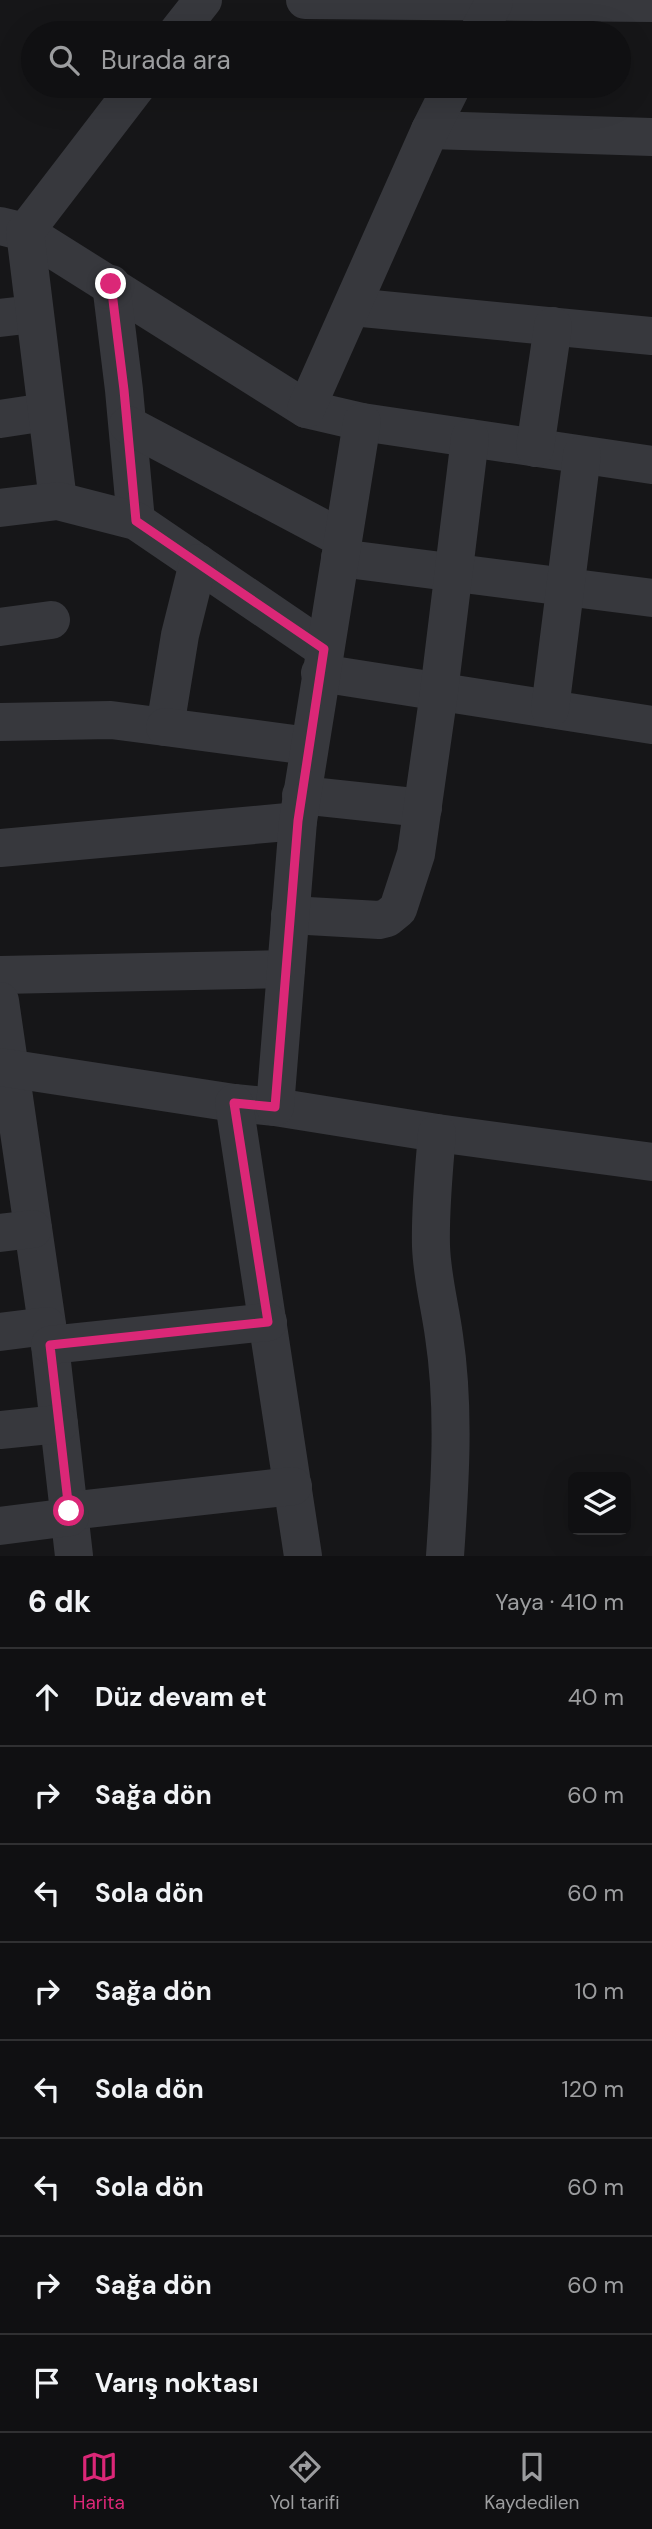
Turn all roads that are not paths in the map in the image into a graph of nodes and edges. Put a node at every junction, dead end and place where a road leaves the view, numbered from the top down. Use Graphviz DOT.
graph roads {
  1 [pos="203,0"];
  2 [pos="304,0"];
  3 [pos="652,3"];
  4 [pos="486,18"];
  5 [pos="186,21"];
  6 [pos="127,98"];
  7 [pos="446,98"];
  8 [pos="430,130"];
  9 [pos="652,136"];
  10 [pos="13,229"];
  11 [pos="111,284"];
  12 [pos="352,307"];
  13 [pos="17,316"];
  14 [pos="553,326"];
  15 [pos="652,336"];
  16 [pos="306,409"];
  17 [pos="46,412"];
  18 [pos="0,419"];
  19 [pos="362,422"];
  20 [pos="128,425"];
  21 [pos="470,438"];
  22 [pos="535,448"];
  23 [pos="582,455"];
  24 [pos="652,465"];
  25 [pos="58,501"];
  26 [pos="0,508"];
  27 [pos="136,521"];
  28 [pos="341,549"];
  29 [pos="198,563"];
  30 [pos="452,573"];
  31 [pos="565,587"];
  32 [pos="652,598"];
  33 [pos="51,620"];
  34 [pos="0,627"];
  35 [pos="322,661"];
  36 [pos="439,692"];
  37 [pos="550,709"];
  38 [pos="0,722"];
  39 [pos="652,726"];
  40 [pos="165,727"];
  41 [pos="309,746"];
  42 [pos="423,807"];
  43 [pos="300,808"];
  44 [pos="0,848"];
  45 [pos="290,915"];
  46 [pos="286,969"];
  47 [pos="0,975"];
  48 [pos="0,1001"];
  49 [pos="4,1068"];
  50 [pos="234,1103"];
  51 [pos="275,1107"];
  52 [pos="437,1133"];
  53 [pos="652,1162"];
  54 [pos="17,1231"];
  55 [pos="268,1322"];
  56 [pos="0,1332"];
  57 [pos="48,1335"];
  58 [pos="59,1424"];
  59 [pos="0,1430"];
  60 [pos="293,1486"];
  61 [pos="69,1514"];
  62 [pos="0,1526"];
  63 [pos="74,1556"];
  64 [pos="303,1556"];
  65 [pos="445,1556"];
  1 -- 5 [label="street"];
  2 -- 4 [label="street"];
  3 -- 4 [label="street"];
  6 -- 10 [label="street"];
  7 -- 8 [label="street"];
  8 -- 9 [label="street"];
  8 -- 12 [label="street"];
  10 -- 11 [label="street"];
  10 -- 13 [label="street"];
  11 -- 16 [label="street"];
  11 -- 20 [label="street"];
  12 -- 14 [label="street"];
  12 -- 16 [label="street"];
  13 -- 17 [label="street"];
  14 -- 15 [label="street"];
  14 -- 22 [label="street"];
  16 -- 19 [label="street"];
  17 -- 18 [label="street"];
  17 -- 25 [label="street"];
  19 -- 21 [label="street"];
  19 -- 28 [label="street"];
  20 -- 27 [label="street"];
  20 -- 28 [label="street"];
  21 -- 22 [label="street"];
  21 -- 30 [label="street"];
  22 -- 23 [label="street"];
  23 -- 24 [label="street"];
  23 -- 31 [label="street"];
  25 -- 26 [label="street"];
  25 -- 27 [label="street"];
  27 -- 29 [label="street"];
  28 -- 30 [label="street"];
  28 -- 35 [label="street"];
  29 -- 35 [label="street"];
  29 -- 40 [label="street"];
  30 -- 31 [label="street"];
  30 -- 36 [label="street"];
  31 -- 32 [label="street"];
  31 -- 37 [label="street"];
  33 -- 34 [label="street"];
  35 -- 36 [label="street"];
  35 -- 41 [label="street"];
  36 -- 37 [label="street"];
  36 -- 42 [label="street"];
  37 -- 39 [label="street"];
  38 -- 40 [label="street"];
  40 -- 41 [label="street"];
  41 -- 43 [label="street"];
  42 -- 43 [label="street"];
  42 -- 45 [label="street"];
  43 -- 44 [label="street"];
  43 -- 45 [label="street"];
  45 -- 46 [label="street"];
  46 -- 47 [label="street"];
  46 -- 51 [label="street"];
  48 -- 49 [label="street"];
  49 -- 50 [label="street"];
  49 -- 54 [label="street"];
  50 -- 51 [label="street"];
  50 -- 55 [label="street"];
  51 -- 52 [label="street"];
  52 -- 53 [label="street"];
  52 -- 65 [label="street"];
  54 -- 57 [label="street"];
  55 -- 57 [label="street"];
  55 -- 60 [label="street"];
  56 -- 57 [label="street"];
  57 -- 58 [label="street"];
  58 -- 59 [label="street"];
  58 -- 61 [label="street"];
  60 -- 61 [label="street"];
  60 -- 64 [label="street"];
  61 -- 62 [label="street"];
  61 -- 63 [label="street"];
}
